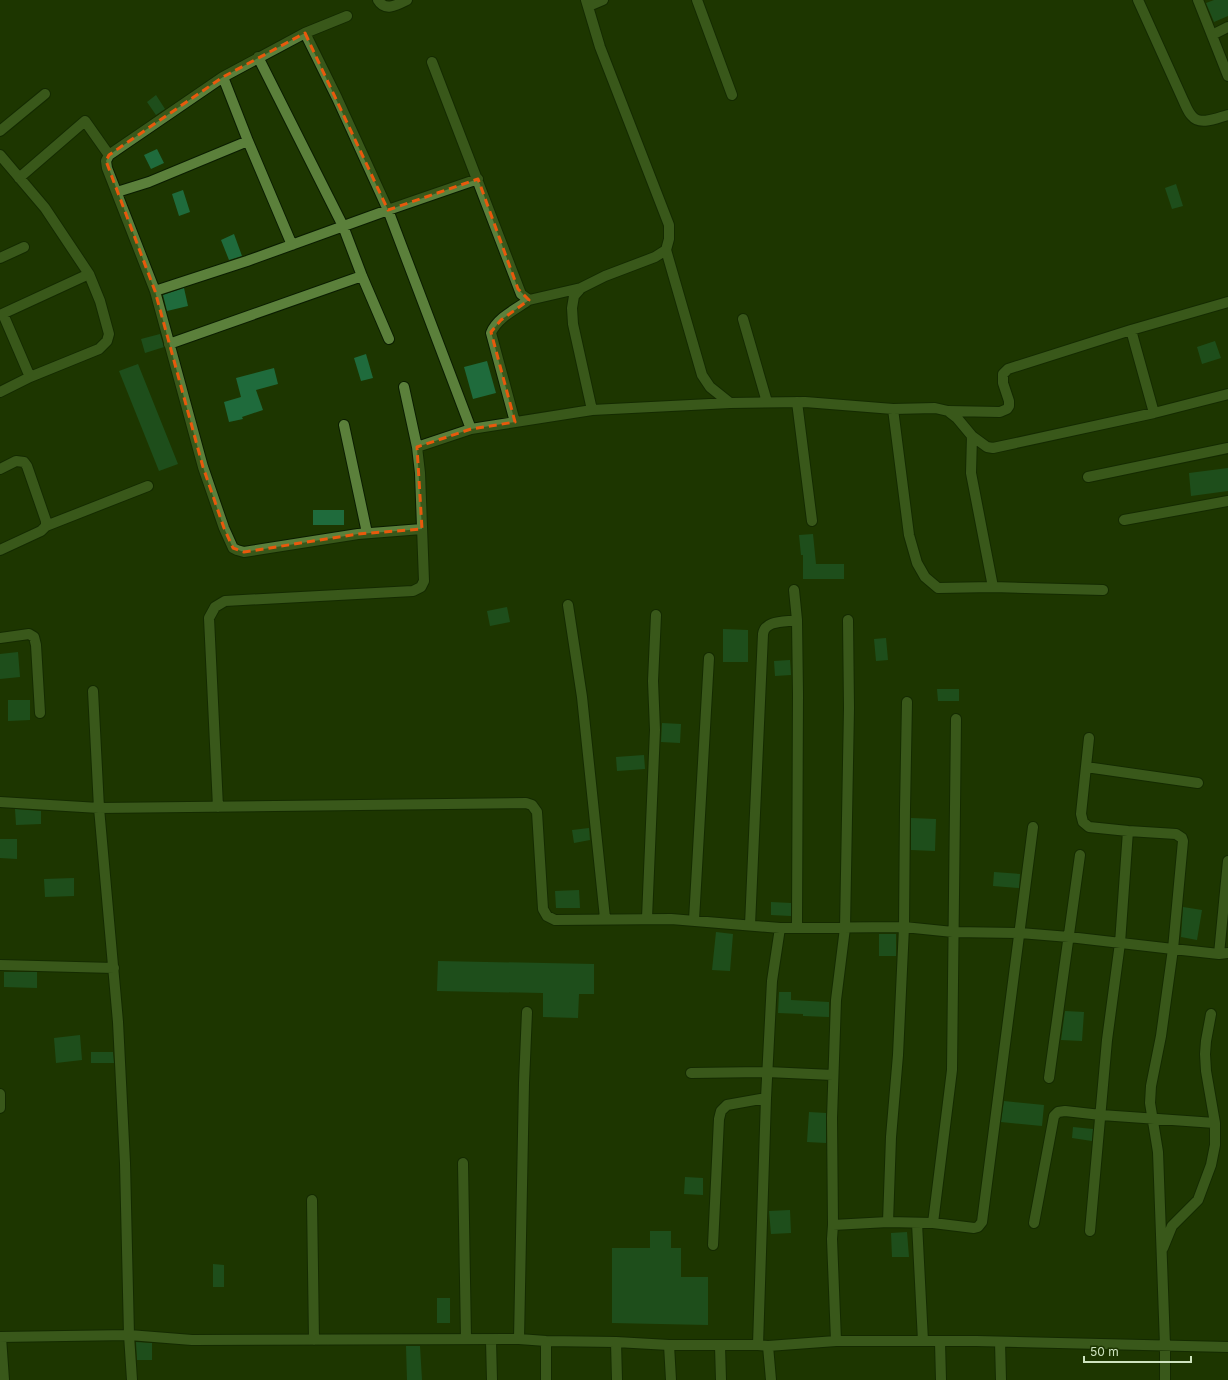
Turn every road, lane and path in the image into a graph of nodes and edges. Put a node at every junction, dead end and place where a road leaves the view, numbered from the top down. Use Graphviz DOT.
graph roads {
  1 [pos="378,0"];
  2 [pos="407,0"];
  3 [pos="603,0"];
  4 [pos="698,0"];
  5 [pos="1138,0"];
  6 [pos="1198,0"];
  7 [pos="588,3"];
  8 [pos="347,16"];
  9 [pos="1228,26"];
  10 [pos="305,33"];
  11 [pos="1212,35"];
  12 [pos="258,57"];
  13 [pos="432,62"];
  14 [pos="1228,76"];
  15 [pos="223,77"];
  16 [pos="45,94"];
  17 [pos="732,95"];
  18 [pos="1228,115"];
  19 [pos="0,131"];
  20 [pos="248,141"];
  21 [pos="0,155"];
  22 [pos="109,155"];
  23 [pos="19,178"];
  24 [pos="478,179"];
  25 [pos="117,192"];
  26 [pos="388,210"];
  27 [pos="343,226"];
  28 [pos="292,245"];
  29 [pos="24,247"];
  30 [pos="666,250"];
  31 [pos="0,258"];
  32 [pos="89,274"];
  33 [pos="362,276"];
  34 [pos="581,288"];
  35 [pos="154,291"];
  36 [pos="529,300"];
  37 [pos="1228,304"];
  38 [pos="1,314"];
  39 [pos="743,319"];
  40 [pos="1132,330"];
  41 [pos="389,339"];
  42 [pos="169,344"];
  43 [pos="30,376"];
  44 [pos="404,387"];
  45 [pos="0,392"];
  46 [pos="1228,394"];
  47 [pos="766,402"];
  48 [pos="797,402"];
  49 [pos="730,403"];
  50 [pos="893,409"];
  51 [pos="592,410"];
  52 [pos="948,411"];
  53 [pos="1154,413"];
  54 [pos="515,422"];
  55 [pos="344,425"];
  56 [pos="471,428"];
  57 [pos="972,436"];
  58 [pos="417,447"];
  59 [pos="1228,448"];
  60 [pos="0,469"];
  61 [pos="1088,476"];
  62 [pos="148,486"];
  63 [pos="1228,501"];
  64 [pos="1124,520"];
  65 [pos="812,521"];
  66 [pos="46,526"];
  67 [pos="422,529"];
  68 [pos="367,533"];
  69 [pos="0,550"];
  70 [pos="993,587"];
  71 [pos="794,590"];
  72 [pos="1103,590"];
  73 [pos="568,606"];
  74 [pos="656,615"];
  75 [pos="797,620"];
  76 [pos="848,620"];
  77 [pos="0,638"];
  78 [pos="710,658"];
  79 [pos="93,691"];
  80 [pos="907,702"];
  81 [pos="40,713"];
  82 [pos="956,719"];
  83 [pos="1089,738"];
  84 [pos="1086,767"];
  85 [pos="1198,783"];
  86 [pos="0,802"];
  87 [pos="218,807"];
  88 [pos="99,808"];
  89 [pos="1033,828"];
  90 [pos="1128,831"];
  91 [pos="1080,855"];
  92 [pos="1228,861"];
  93 [pos="605,918"];
  94 [pos="647,918"];
  95 [pos="694,920"];
  96 [pos="750,925"];
  97 [pos="797,927"];
  98 [pos="904,927"];
  99 [pos="780,928"];
  100 [pos="845,928"];
  101 [pos="953,932"];
  102 [pos="1020,933"];
  103 [pos="1069,937"];
  104 [pos="1120,943"];
  105 [pos="1173,949"];
  106 [pos="1223,953"];
  107 [pos="0,965"];
  108 [pos="114,968"];
  109 [pos="527,1012"];
  110 [pos="1211,1014"];
  111 [pos="767,1072"];
  112 [pos="691,1073"];
  113 [pos="834,1075"];
  114 [pos="1049,1078"];
  115 [pos="0,1094"];
  116 [pos="766,1098"];
  117 [pos="0,1108"];
  118 [pos="1101,1115"];
  119 [pos="1153,1119"];
  120 [pos="1215,1123"];
  121 [pos="463,1163"];
  122 [pos="312,1200"];
  123 [pos="888,1222"];
  124 [pos="917,1223"];
  125 [pos="933,1223"];
  126 [pos="1034,1223"];
  127 [pos="833,1225"];
  128 [pos="1090,1231"];
  129 [pos="713,1246"];
  130 [pos="1162,1251"];
  131 [pos="129,1335"];
  132 [pos="1,1337"];
  133 [pos="466,1339"];
  134 [pos="519,1339"];
  135 [pos="314,1340"];
  136 [pos="491,1340"];
  137 [pos="546,1341"];
  138 [pos="836,1341"];
  139 [pos="923,1341"];
  140 [pos="616,1342"];
  141 [pos="940,1342"];
  142 [pos="1000,1342"];
  143 [pos="669,1345"];
  144 [pos="758,1345"];
  145 [pos="1165,1345"];
  146 [pos="720,1346"];
  147 [pos="768,1346"];
  148 [pos="1228,1347"];
  149 [pos="4,1380"];
  150 [pos="132,1380"];
  151 [pos="492,1380"];
  152 [pos="546,1380"];
  153 [pos="617,1380"];
  154 [pos="671,1380"];
  155 [pos="721,1380"];
  156 [pos="771,1380"];
  157 [pos="941,1380"];
  158 [pos="1001,1380"];
  159 [pos="1165,1380"];
  1 -- 2 [label="street"];
  3 -- 7 [label="street"];
  4 -- 17 [label="street"];
  5 -- 18 [label="street"];
  6 -- 11 [label="street"];
  7 -- 30 [label="street"];
  8 -- 10 [label="street"];
  9 -- 11 [label="street"];
  10 -- 12 [label="street"];
  10 -- 26 [label="street"];
  11 -- 14 [label="street"];
  12 -- 15 [label="street"];
  12 -- 27 [label="street"];
  13 -- 24 [label="street"];
  15 -- 20 [label="street"];
  15 -- 22 [label="street"];
  16 -- 19 [label="street"];
  20 -- 25 [label="street"];
  20 -- 28 [label="street"];
  21 -- 23 [label="street"];
  22 -- 23 [label="street"];
  22 -- 25 [label="street"];
  23 -- 32 [label="street"];
  24 -- 26 [label="street"];
  24 -- 36 [label="street"];
  25 -- 35 [label="street"];
  26 -- 27 [label="street"];
  26 -- 56 [label="street"];
  27 -- 28 [label="street"];
  27 -- 33 [label="street"];
  28 -- 35 [label="street"];
  29 -- 31 [label="street"];
  30 -- 34 [label="street"];
  30 -- 49 [label="street"];
  32 -- 38 [label="street"];
  32 -- 43 [label="street"];
  33 -- 41 [label="street"];
  33 -- 42 [label="street"];
  34 -- 36 [label="street"];
  34 -- 51 [label="street"];
  35 -- 42 [label="street"];
  36 -- 54 [label="street"];
  37 -- 40 [label="street"];
  38 -- 43 [label="street"];
  39 -- 47 [label="street"];
  40 -- 52 [label="street"];
  40 -- 53 [label="street"];
  42 -- 68 [label="street"];
  43 -- 45 [label="street"];
  44 -- 58 [label="street"];
  46 -- 53 [label="street"];
  47 -- 48 [label="street"];
  47 -- 49 [label="street"];
  48 -- 50 [label="street"];
  48 -- 65 [label="street"];
  49 -- 51 [label="street"];
  50 -- 52 [label="street"];
  50 -- 70 [label="street"];
  51 -- 54 [label="street"];
  52 -- 57 [label="street"];
  53 -- 57 [label="street"];
  54 -- 56 [label="street"];
  55 -- 68 [label="street"];
  56 -- 58 [label="street"];
  57 -- 70 [label="street"];
  58 -- 67 [label="street"];
  59 -- 61 [label="street"];
  60 -- 66 [label="street"];
  62 -- 66 [label="street"];
  63 -- 64 [label="street"];
  66 -- 69 [label="street"];
  67 -- 68 [label="street"];
  67 -- 87 [label="street"];
  70 -- 72 [label="street"];
  71 -- 75 [label="street"];
  73 -- 93 [label="street"];
  74 -- 94 [label="street"];
  75 -- 96 [label="street"];
  75 -- 97 [label="street"];
  76 -- 100 [label="street"];
  77 -- 81 [label="street"];
  78 -- 95 [label="street"];
  79 -- 88 [label="street"];
  80 -- 98 [label="street"];
  82 -- 101 [label="street"];
  83 -- 84 [label="street"];
  84 -- 85 [label="street"];
  84 -- 90 [label="street"];
  86 -- 88 [label="street"];
  87 -- 88 [label="street"];
  87 -- 93 [label="street"];
  88 -- 108 [label="street"];
  89 -- 102 [label="street"];
  90 -- 104 [label="street"];
  90 -- 105 [label="street"];
  91 -- 103 [label="street"];
  92 -- 106 [label="street"];
  93 -- 94 [label="street"];
  94 -- 95 [label="street"];
  95 -- 96 [label="street"];
  96 -- 99 [label="street"];
  97 -- 99 [label="street"];
  97 -- 100 [label="street"];
  98 -- 100 [label="street"];
  98 -- 101 [label="street"];
  98 -- 123 [label="street"];
  99 -- 111 [label="street"];
  100 -- 113 [label="street"];
  101 -- 102 [label="street"];
  101 -- 125 [label="street"];
  102 -- 103 [label="street"];
  102 -- 125 [label="street"];
  103 -- 104 [label="street"];
  103 -- 114 [label="street"];
  104 -- 105 [label="street"];
  104 -- 118 [label="street"];
  105 -- 106 [label="street"];
  105 -- 119 [label="street"];
  107 -- 108 [label="street"];
  108 -- 131 [label="street"];
  109 -- 134 [label="street"];
  110 -- 120 [label="street"];
  111 -- 112 [label="street"];
  111 -- 113 [label="street"];
  111 -- 116 [label="street"];
  113 -- 127 [label="street"];
  115 -- 117 [label="street"];
  116 -- 129 [label="street"];
  116 -- 144 [label="street"];
  118 -- 119 [label="street"];
  118 -- 126 [label="street"];
  118 -- 128 [label="street"];
  119 -- 120 [label="street"];
  119 -- 130 [label="street"];
  120 -- 130 [label="street"];
  121 -- 133 [label="street"];
  122 -- 135 [label="street"];
  123 -- 124 [label="street"];
  123 -- 127 [label="street"];
  124 -- 125 [label="street"];
  124 -- 139 [label="street"];
  127 -- 138 [label="street"];
  130 -- 145 [label="street"];
  131 -- 132 [label="street"];
  131 -- 135 [label="street"];
  131 -- 150 [label="street"];
  132 -- 149 [label="street"];
  133 -- 135 [label="street"];
  133 -- 136 [label="street"];
  134 -- 136 [label="street"];
  134 -- 137 [label="street"];
  136 -- 151 [label="street"];
  137 -- 140 [label="street"];
  137 -- 152 [label="street"];
  138 -- 139 [label="street"];
  138 -- 147 [label="street"];
  139 -- 141 [label="street"];
  140 -- 143 [label="street"];
  140 -- 153 [label="street"];
  141 -- 142 [label="street"];
  141 -- 157 [label="street"];
  142 -- 145 [label="street"];
  142 -- 158 [label="street"];
  143 -- 146 [label="street"];
  143 -- 154 [label="street"];
  144 -- 146 [label="street"];
  144 -- 147 [label="street"];
  145 -- 148 [label="street"];
  145 -- 159 [label="street"];
  146 -- 155 [label="street"];
  147 -- 156 [label="street"];
}
